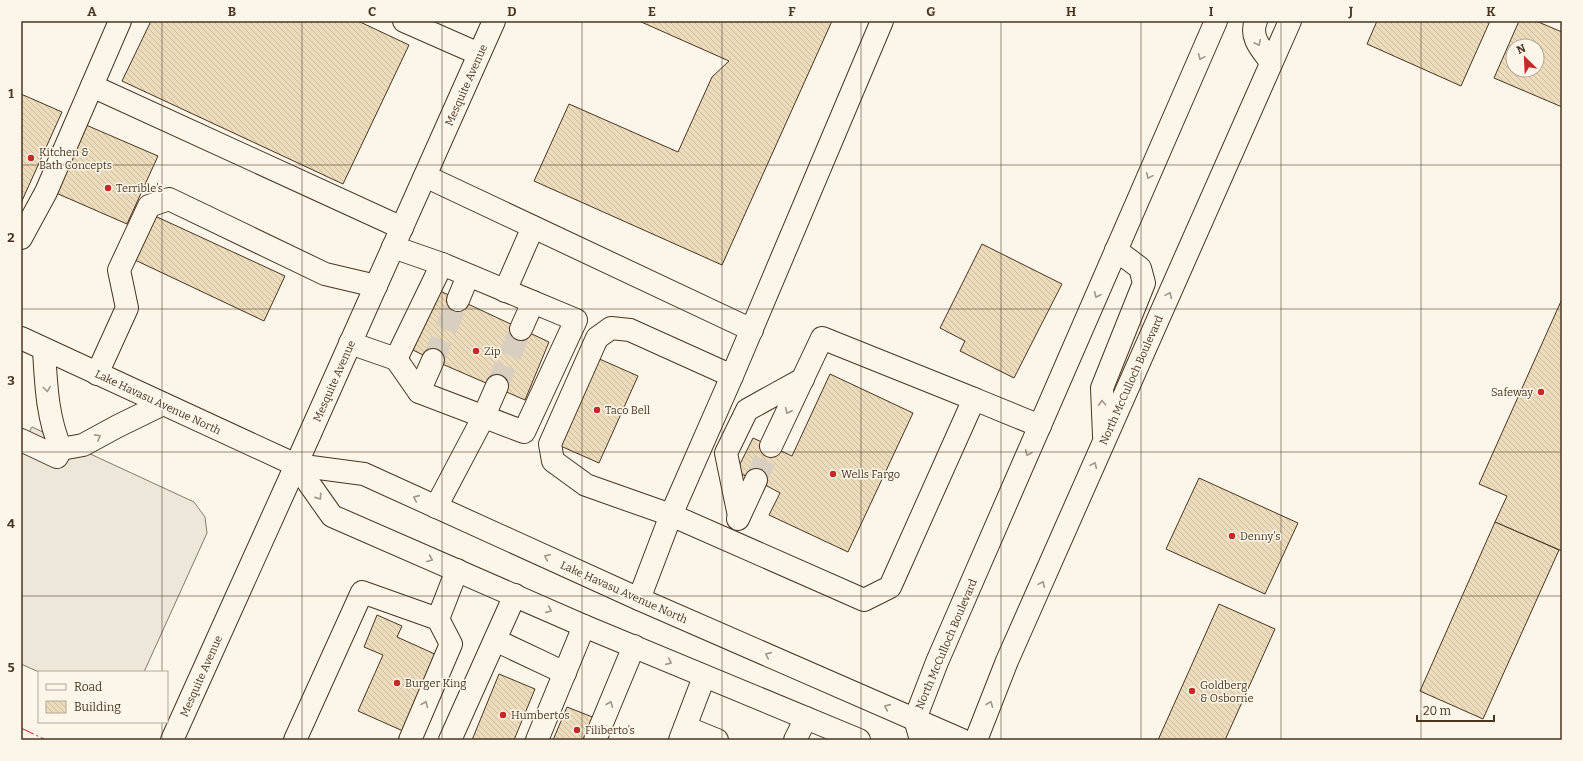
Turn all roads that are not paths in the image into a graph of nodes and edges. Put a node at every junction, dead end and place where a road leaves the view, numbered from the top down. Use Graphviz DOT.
graph roads {
  1 [pos="120,21"];
  2 [pos="404,21"];
  3 [pos="494,21"];
  4 [pos="882,21"];
  5 [pos="1216,21"];
  6 [pos="1256,21"];
  7 [pos="1290,21"];
  8 [pos="479,54"];
  9 [pos="1272,62"];
  10 [pos="92,86"];
  11 [pos="425,176"];
  12 [pos="533,227"];
  13 [pos="21,238"];
  14 [pos="398,238"];
  15 [pos="1116,250"];
  16 [pos="442,264"];
  17 [pos="468,276"];
  18 [pos="376,286"];
  19 [pos="505,291"];
  20 [pos="458,300"];
  21 [pos="533,302"];
  22 [pos="522,329"];
  23 [pos="752,330"];
  24 [pos="21,338"];
  25 [pos="350,343"];
  26 [pos="44,350"];
  27 [pos="396,359"];
  28 [pos="433,360"];
  29 [pos="97,374"];
  30 [pos="732,376"];
  31 [pos="803,379"];
  32 [pos="497,386"];
  33 [pos="419,392"];
  34 [pos="974,399"];
  35 [pos="163,404"];
  36 [pos="483,418"];
  37 [pos="1040,426"];
  38 [pos="21,440"];
  39 [pos="1104,442"];
  40 [pos="771,446"];
  41 [pos="61,449"];
  42 [pos="296,465"];
  43 [pos="756,480"];
  44 [pos="436,507"];
  45 [pos="671,515"];
  46 [pos="739,516"];
  47 [pos="728,540"];
  48 [pos="457,570"];
  49 [pos="515,595"];
  50 [pos="639,599"];
  51 [pos="438,619"];
  52 [pos="584,626"];
  53 [pos="495,640"];
  54 [pos="634,646"];
  55 [pos="560,670"];
  56 [pos="704,677"];
  57 [pos="806,718"];
  58 [pos="915,719"];
  59 [pos="683,733"];
  60 [pos="955,737"];
  61 [pos="172,740"];
  62 [pos="295,740"];
  63 [pos="410,740"];
  64 [pos="450,740"];
  65 [pos="522,740"];
  66 [pos="537,740"];
  67 [pos="595,740"];
  68 [pos="717,740"];
  69 [pos="795,740"];
  70 [pos="859,740"];
  71 [pos="921,740"];
  72 [pos="976,740"];
  1 -- 10 [label="main road"];
  2 -- 8 [label="main road"];
  3 -- 8 [label="main road, Mesquite Avenue"];
  4 -- 23 [label="main road"];
  5 -- 15 [label="main road, North McCulloch Boulevard, one-way"];
  6 -- 9 [label="main road, one-way"];
  7 -- 9 [label="main road, North McCulloch Boulevard"];
  8 -- 11 [label="main road, Mesquite Avenue"];
  39 -- 9 [label="main road, North McCulloch Boulevard, one-way"];
  10 -- 13 [label="main road"];
  10 -- 14 [label="main road"];
  11 -- 12 [label="main road"];
  11 -- 14 [label="main road, Mesquite Avenue"];
  12 -- 19 [label="main road"];
  12 -- 23 [label="main road"];
  14 -- 16 [label="main road"];
  14 -- 18 [label="main road, Mesquite Avenue"];
  15 -- 37 [label="main road, North McCulloch Boulevard, one-way"];
  39 -- 15 [label="main road, one-way"];
  16 -- 17 [label="main road"];
  16 -- 27 [label="main road"];
  17 -- 19 [label="main road"];
  17 -- 20 [label="main road"];
  18 -- 25 [label="main road, Mesquite Avenue"];
  18 -- 29 [label="main road"];
  19 -- 21 [label="main road"];
  21 -- 22 [label="main road"];
  21 -- 36 [label="main road"];
  23 -- 30 [label="main road"];
  24 -- 26 [label="main road, Lake Havasu Avenue North"];
  25 -- 27 [label="main road"];
  25 -- 42 [label="main road, Mesquite Avenue"];
  26 -- 29 [label="main road, Lake Havasu Avenue North"];
  26 -- 41 [label="main road, one-way"];
  27 -- 33 [label="main road"];
  28 -- 33 [label="main road"];
  29 -- 35 [label="main road, Lake Havasu Avenue North"];
  30 -- 45 [label="main road"];
  30 -- 45 [label="main road"];
  31 -- 34 [label="main road"];
  31 -- 40 [label="main road, one-way"];
  31 -- 46 [label="main road"];
  32 -- 36 [label="main road"];
  33 -- 36 [label="main road"];
  34 -- 37 [label="main road"];
  34 -- 47 [label="main road"];
  41 -- 35 [label="main road, one-way"];
  35 -- 42 [label="main road, Lake Havasu Avenue North"];
  36 -- 44 [label="main road"];
  37 -- 58 [label="main road, North McCulloch Boulevard, one-way"];
  38 -- 41 [label="main road"];
  72 -- 39 [label="main road, North McCulloch Boulevard, one-way"];
  44 -- 42 [label="main road, Lake Havasu Avenue North, one-way"];
  42 -- 48 [label="main road, one-way"];
  42 -- 61 [label="main road, Mesquite Avenue"];
  43 -- 46 [label="main road"];
  50 -- 44 [label="main road, Lake Havasu Avenue North, one-way"];
  45 -- 47 [label="main road"];
  45 -- 50 [label="main road"];
  46 -- 47 [label="main road"];
  48 -- 49 [label="main road"];
  48 -- 51 [label="main road"];
  49 -- 52 [label="main road, one-way"];
  49 -- 53 [label="main road"];
  58 -- 50 [label="main road, Lake Havasu Avenue North, one-way"];
  51 -- 62 [label="main road"];
  63 -- 51 [label="main road, one-way"];
  52 -- 54 [label="main road"];
  52 -- 55 [label="main road"];
  53 -- 55 [label="main road"];
  53 -- 64 [label="main road"];
  54 -- 56 [label="main road, one-way"];
  67 -- 54 [label="main road, one-way"];
  55 -- 65 [label="main road"];
  55 -- 66 [label="main road"];
  56 -- 57 [label="main road"];
  56 -- 59 [label="main road"];
  57 -- 69 [label="main road"];
  57 -- 70 [label="main road"];
  58 -- 60 [label="main road, Lake Havasu Avenue North"];
  58 -- 71 [label="main road, North McCulloch Boulevard"];
  59 -- 68 [label="main road"];
}
